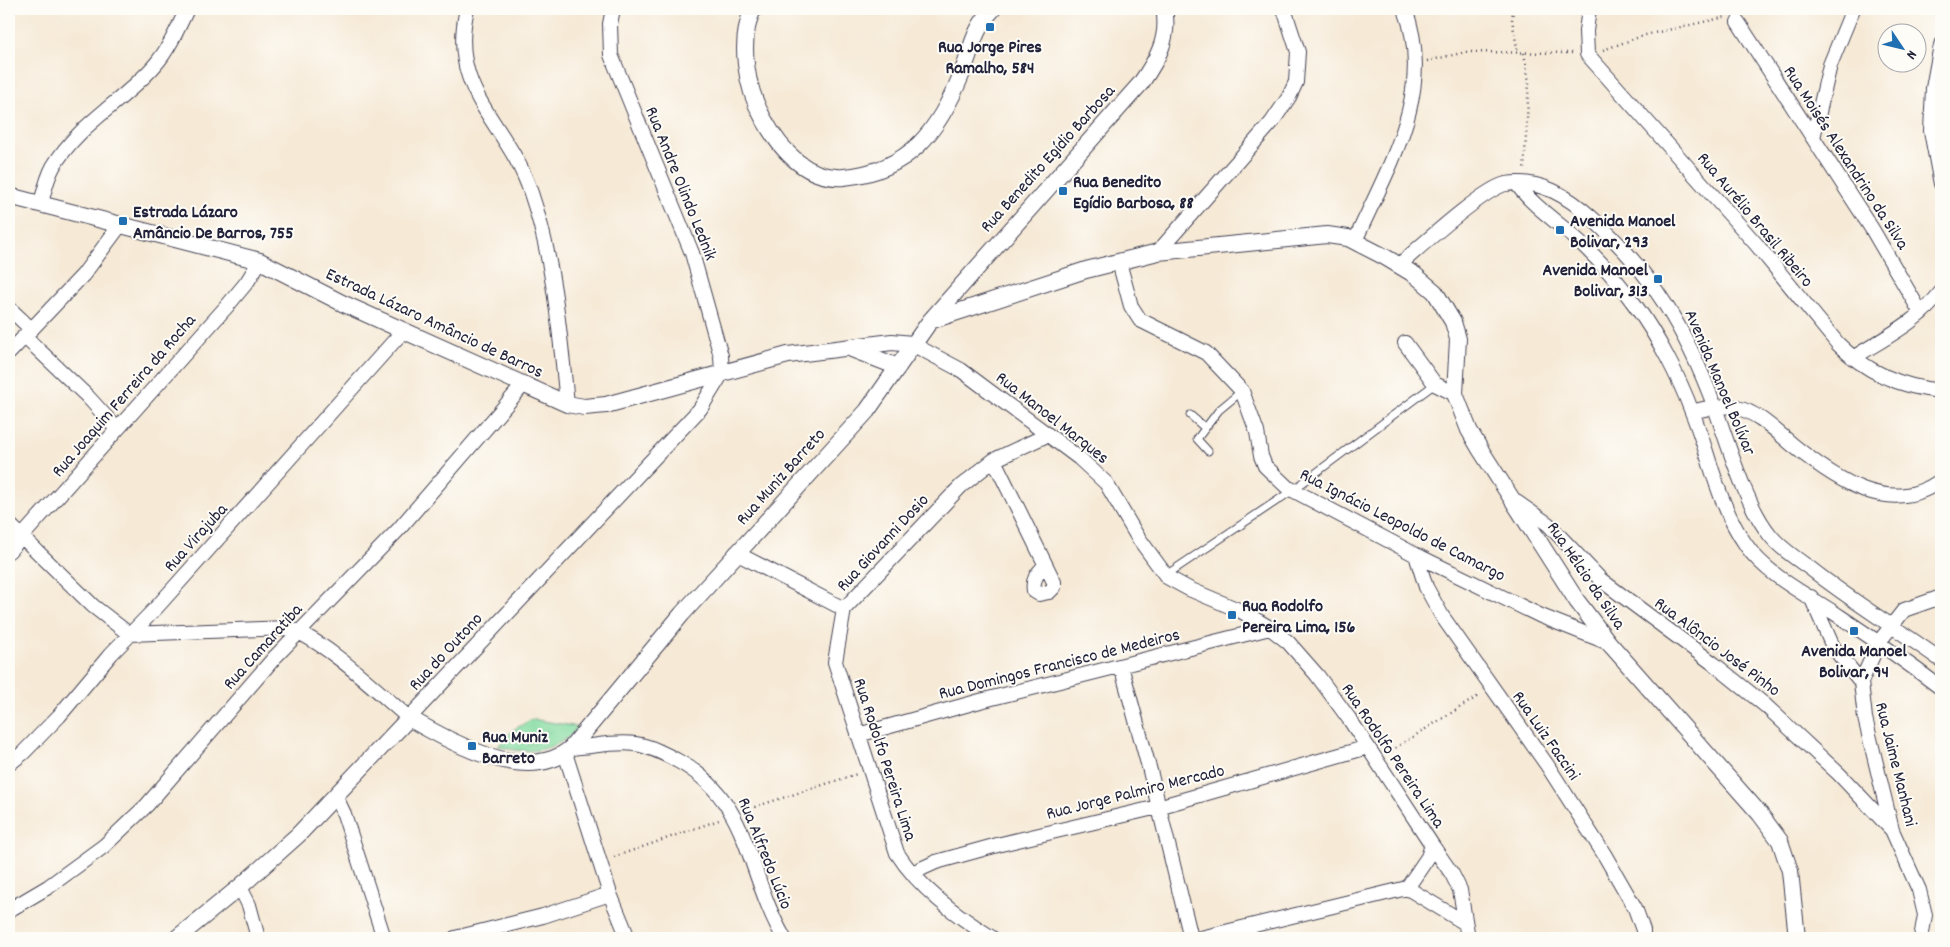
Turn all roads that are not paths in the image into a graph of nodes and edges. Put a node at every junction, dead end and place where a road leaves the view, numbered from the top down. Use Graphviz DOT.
graph roads {
  1 [pos="187,9"];
  2 [pos="467,9"];
  3 [pos="613,9"];
  4 [pos="753,9"];
  5 [pos="993,9"];
  6 [pos="1164,9"];
  7 [pos="1284,9"];
  8 [pos="1405,9"];
  9 [pos="1589,9"];
  10 [pos="1853,9"];
  11 [pos="1738,22"];
  12 [pos="1941,45"];
  13 [pos="1813,138"];
  14 [pos="1939,159"];
  15 [pos="1517,184"];
  16 [pos="1941,184"];
  17 [pos="9,196"];
  18 [pos="41,203"];
  19 [pos="121,224"];
  20 [pos="1355,241"];
  21 [pos="1158,252"];
  22 [pos="260,261"];
  23 [pos="1118,262"];
  24 [pos="1399,265"];
  25 [pos="1941,292"];
  26 [pos="9,308"];
  27 [pos="1921,313"];
  28 [pos="930,321"];
  29 [pos="404,330"];
  30 [pos="28,332"];
  31 [pos="1404,343"];
  32 [pos="912,344"];
  33 [pos="850,348"];
  34 [pos="9,353"];
  35 [pos="1853,358"];
  36 [pos="898,367"];
  37 [pos="722,373"];
  38 [pos="524,384"];
  39 [pos="1435,384"];
  40 [pos="1242,391"];
  41 [pos="1941,391"];
  42 [pos="1456,394"];
  43 [pos="566,404"];
  44 [pos="1714,406"];
  45 [pos="1692,412"];
  46 [pos="1190,415"];
  47 [pos="1205,428"];
  48 [pos="117,429"];
  49 [pos="1047,435"];
  50 [pos="1208,452"];
  51 [pos="994,460"];
  52 [pos="1941,480"];
  53 [pos="1293,490"];
  54 [pos="1514,501"];
  55 [pos="9,524"];
  56 [pos="22,538"];
  57 [pos="1145,548"];
  58 [pos="9,551"];
  59 [pos="736,553"];
  60 [pos="1416,555"];
  61 [pos="1045,566"];
  62 [pos="1166,575"];
  63 [pos="1941,597"];
  64 [pos="1811,598"];
  65 [pos="844,609"];
  66 [pos="1890,625"];
  67 [pos="1270,628"];
  68 [pos="298,631"];
  69 [pos="129,634"];
  70 [pos="1879,642"];
  71 [pos="1609,643"];
  72 [pos="1941,660"];
  73 [pos="1121,666"];
  74 [pos="1860,682"];
  75 [pos="1941,688"];
  76 [pos="409,718"];
  77 [pos="858,735"];
  78 [pos="1368,748"];
  79 [pos="568,751"];
  80 [pos="9,764"];
  81 [pos="336,796"];
  82 [pos="1158,807"];
  83 [pos="1892,830"];
  84 [pos="1432,845"];
  85 [pos="912,873"];
  86 [pos="240,886"];
  87 [pos="1407,888"];
  88 [pos="610,894"];
  89 [pos="9,910"];
  90 [pos="1465,923"];
  91 [pos="1258,924"];
  92 [pos="500,932"];
  93 [pos="177,938"];
  94 [pos="258,938"];
  95 [pos="384,938"];
  96 [pos="455,938"];
  97 [pos="628,938"];
  98 [pos="784,938"];
  99 [pos="992,938"];
  100 [pos="1191,938"];
  101 [pos="1201,938"];
  102 [pos="1248,938"];
  103 [pos="1468,938"];
  104 [pos="1644,938"];
  105 [pos="1796,938"];
  106 [pos="1922,938"];
  1 -- 18 [label="street"];
  2 -- 43 [label="street"];
  3 -- 37 [label="street, Rua Andre Olindo Lednik"];
  4 -- 5 [label="street"];
  6 -- 28 [label="street, Rua Benedito Egídio Barbosa"];
  7 -- 21 [label="street"];
  8 -- 20 [label="street"];
  9 -- 35 [label="street, Rua Aurélio Brasil Ribeiro"];
  10 -- 13 [label="street"];
  11 -- 13 [label="street, Rua Moisés Alexandrino da Silva"];
  12 -- 14 [label="street"];
  13 -- 27 [label="street, Rua Moisés Alexandrino da Silva"];
  14 -- 16 [label="street"];
  15 -- 24 [label="street, Avenida Manoel Bolívar"];
  15 -- 44 [label="street, Avenida Manoel Bolívar"];
  15 -- 45 [label="street"];
  17 -- 18 [label="street, Estrada Lázaro Amâncio de Barros"];
  18 -- 19 [label="street, Estrada Lázaro Amâncio de Barros"];
  19 -- 22 [label="street, Estrada Lázaro Amâncio de Barros"];
  19 -- 30 [label="street"];
  20 -- 21 [label="street"];
  20 -- 24 [label="street, Rua Hélcio da Silva"];
  21 -- 23 [label="street"];
  22 -- 29 [label="street, Estrada Lázaro Amâncio de Barros"];
  22 -- 48 [label="street, Rua Joaquim Ferreira da Rocha"];
  23 -- 28 [label="street"];
  23 -- 40 [label="street, Rua Ignácio Leopoldo de Camargo"];
  24 -- 42 [label="street, Rua Hélcio da Silva"];
  25 -- 27 [label="street"];
  26 -- 30 [label="street"];
  27 -- 35 [label="street"];
  28 -- 32 [label="street, Rua Muniz Barreto"];
  29 -- 38 [label="street, Estrada Lázaro Amâncio de Barros"];
  29 -- 69 [label="street, Rua Virajuba"];
  30 -- 34 [label="street"];
  30 -- 48 [label="street"];
  31 -- 39 [label="street"];
  32 -- 33 [label="street, Estrada Lázaro Amâncio de Barros"];
  32 -- 36 [label="street, Rua Muniz Barreto"];
  32 -- 49 [label="street, Rua Manoel Marques"];
  33 -- 36 [label="street, Estrada Lázaro Amâncio de Barros"];
  33 -- 37 [label="street, Estrada Lázaro Amâncio de Barros"];
  35 -- 41 [label="street, Rua Aurélio Brasil Ribeiro"];
  36 -- 59 [label="street, Rua Muniz Barreto"];
  37 -- 43 [label="street, Estrada Lázaro Amâncio de Barros"];
  37 -- 76 [label="street, Rua do Outono"];
  38 -- 43 [label="street, Estrada Lázaro Amâncio de Barros"];
  38 -- 68 [label="street, Rua Camaratiba"];
  39 -- 42 [label="street"];
  39 -- 53 [label="lane"];
  40 -- 47 [label="lane"];
  40 -- 53 [label="street, Rua Ignácio Leopoldo de Camargo"];
  42 -- 54 [label="street, Rua Hélcio da Silva"];
  44 -- 45 [label="street"];
  44 -- 52 [label="street"];
  44 -- 66 [label="street, Avenida Manoel Bolívar"];
  45 -- 64 [label="street"];
  46 -- 47 [label="lane"];
  47 -- 50 [label="lane"];
  48 -- 56 [label="street, Rua Joaquim Ferreira da Rocha"];
  49 -- 51 [label="street, Rua Giovanni Dosio"];
  49 -- 57 [label="street, Rua Manoel Marques"];
  51 -- 61 [label="street"];
  51 -- 65 [label="street, Rua Giovanni Dosio"];
  53 -- 60 [label="street, Rua Ignácio Leopoldo de Camargo"];
  53 -- 62 [label="lane"];
  54 -- 71 [label="street, Rua Hélcio da Silva"];
  54 -- 83 [label="street, Rua Alôncio José Pinho"];
  55 -- 56 [label="street"];
  56 -- 58 [label="street, Rua Joaquim Ferreira da Rocha"];
  56 -- 69 [label="street"];
  57 -- 62 [label="street, Rua Rodolfo Pereira Lima"];
  59 -- 65 [label="street, Rua Giovanni Dosio"];
  59 -- 79 [label="street, Rua Muniz Barreto"];
  60 -- 71 [label="street, Rua Ignácio Leopoldo de Camargo"];
  60 -- 104 [label="street, Rua Luiz Faccini"];
  62 -- 67 [label="street, Rua Rodolfo Pereira Lima"];
  63 -- 66 [label="street, Rua Jaime Manhani"];
  64 -- 70 [label="street"];
  64 -- 74 [label="street, Rua Jaime Manhani"];
  65 -- 77 [label="street, Rua Rodolfo Pereira Lima"];
  66 -- 70 [label="street, Rua Jaime Manhani"];
  66 -- 72 [label="street, Avenida Manoel Bolívar"];
  67 -- 73 [label="street, Rua Domingos Francisco de Medeiros"];
  67 -- 78 [label="street, Rua Rodolfo Pereira Lima"];
  68 -- 69 [label="street"];
  68 -- 76 [label="street"];
  68 -- 89 [label="street, Rua Camaratiba"];
  69 -- 80 [label="street, Rua Virajuba"];
  70 -- 74 [label="street, Rua Jaime Manhani"];
  70 -- 75 [label="street"];
  71 -- 105 [label="street, Rua Hélcio da Silva"];
  73 -- 77 [label="street, Rua Domingos Francisco de Medeiros"];
  73 -- 82 [label="street"];
  74 -- 83 [label="street, Rua Jaime Manhani"];
  76 -- 79 [label="street, Rua Muniz Barreto"];
  76 -- 81 [label="street, Rua do Outono"];
  77 -- 85 [label="street, Rua Rodolfo Pereira Lima"];
  78 -- 82 [label="street, Rua Jorge Palmiro Mercado"];
  78 -- 84 [label="street, Rua Rodolfo Pereira Lima"];
  79 -- 88 [label="street"];
  79 -- 98 [label="street, Rua Alfredo Lúcio"];
  81 -- 86 [label="street, Rua do Outono"];
  81 -- 95 [label="street"];
  82 -- 85 [label="street, Rua Jorge Palmiro Mercado"];
  82 -- 100 [label="street"];
  83 -- 106 [label="street, Rua Jaime Manhani"];
  84 -- 87 [label="street, Rua Rodolfo Pereira Lima"];
  84 -- 90 [label="street"];
  85 -- 99 [label="street, Rua Rodolfo Pereira Lima"];
  86 -- 93 [label="street, Rua do Outono"];
  86 -- 94 [label="street"];
  87 -- 90 [label="street"];
  87 -- 91 [label="street"];
  88 -- 92 [label="street"];
  88 -- 97 [label="street"];
  90 -- 103 [label="street"];
  91 -- 101 [label="street"];
  91 -- 102 [label="street"];
  92 -- 96 [label="street"];
}
